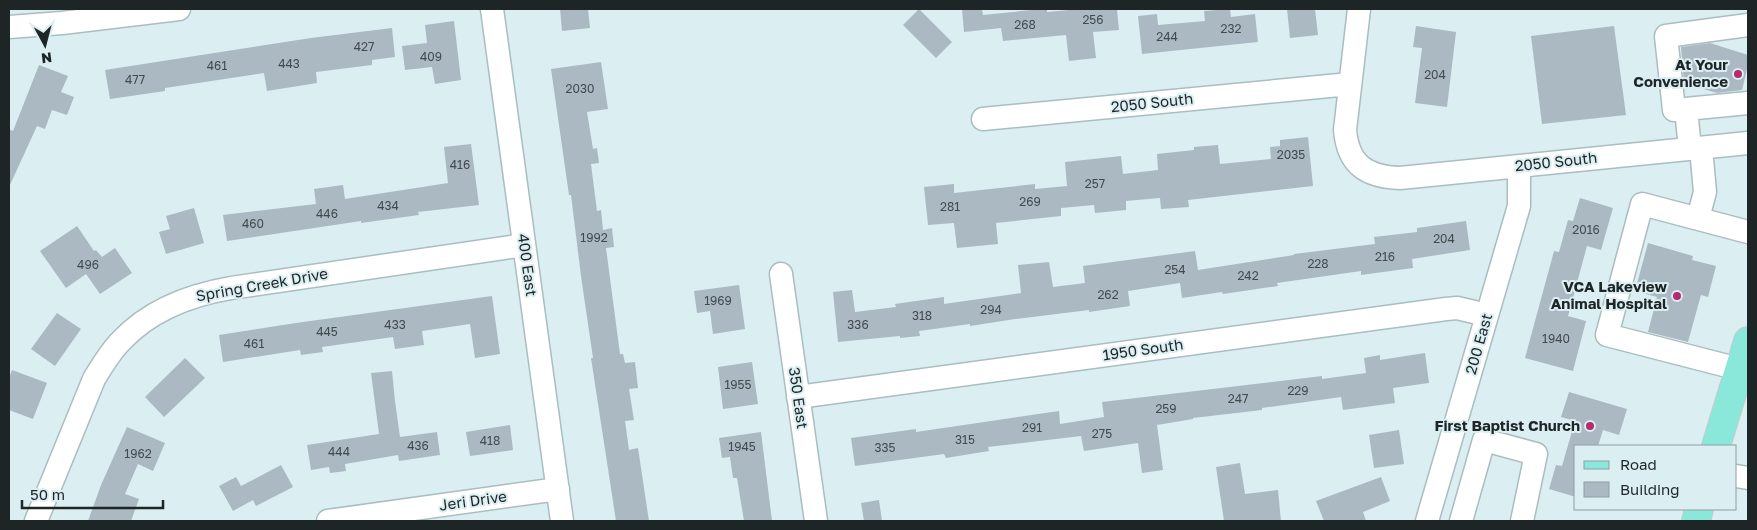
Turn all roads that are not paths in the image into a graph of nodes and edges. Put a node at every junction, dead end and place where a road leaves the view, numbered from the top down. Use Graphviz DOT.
graph roads {
  1 [pos="179,9"];
  2 [pos="492,9"];
  3 [pos="1359,9"];
  4 [pos="1718,18"];
  5 [pos="1748,25"];
  6 [pos="9,26"];
  7 [pos="1350,84"];
  8 [pos="1748,103"];
  9 [pos="1686,109"];
  10 [pos="983,119"];
  11 [pos="1748,143"];
  12 [pos="1696,149"];
  13 [pos="1519,166"];
  14 [pos="1698,218"];
  15 [pos="1748,232"];
  16 [pos="524,246"];
  17 [pos="781,274"];
  18 [pos="1487,315"];
  19 [pos="1748,341"];
  20 [pos="1740,369"];
  21 [pos="798,398"];
  22 [pos="1716,445"];
  23 [pos="1442,472"];
  24 [pos="1472,481"];
  25 [pos="558,489"];
  26 [pos="36,521"];
  27 [pos="328,521"];
  28 [pos="562,521"];
  29 [pos="816,521"];
  30 [pos="1428,521"];
  31 [pos="1461,521"];
  32 [pos="1522,521"];
  1 -- 6 [label="street"];
  2 -- 16 [label="street, 400 East"];
  3 -- 7 [label="street"];
  4 -- 5 [label="street"];
  4 -- 9 [label="street"];
  7 -- 10 [label="street, 2050 South"];
  7 -- 13 [label="street, 2050 South"];
  8 -- 9 [label="street"];
  9 -- 12 [label="street"];
  11 -- 12 [label="street, 2050 South"];
  12 -- 13 [label="street, 2050 South"];
  12 -- 14 [label="street"];
  13 -- 18 [label="street, 200 East"];
  14 -- 15 [label="street"];
  14 -- 20 [label="street"];
  16 -- 25 [label="street, 400 East"];
  16 -- 26 [label="street, Spring Creek Drive"];
  17 -- 21 [label="street, 350 East"];
  18 -- 21 [label="street, 1950 South"];
  18 -- 23 [label="street, 200 East"];
  19 -- 20 [label="main road"];
  20 -- 22 [label="main road"];
  21 -- 29 [label="street, 350 East"];
  23 -- 24 [label="street"];
  23 -- 30 [label="street, 200 East"];
  24 -- 31 [label="street"];
  24 -- 32 [label="street"];
  25 -- 27 [label="street, Jeri Drive"];
  25 -- 28 [label="street, 400 East"];
}
